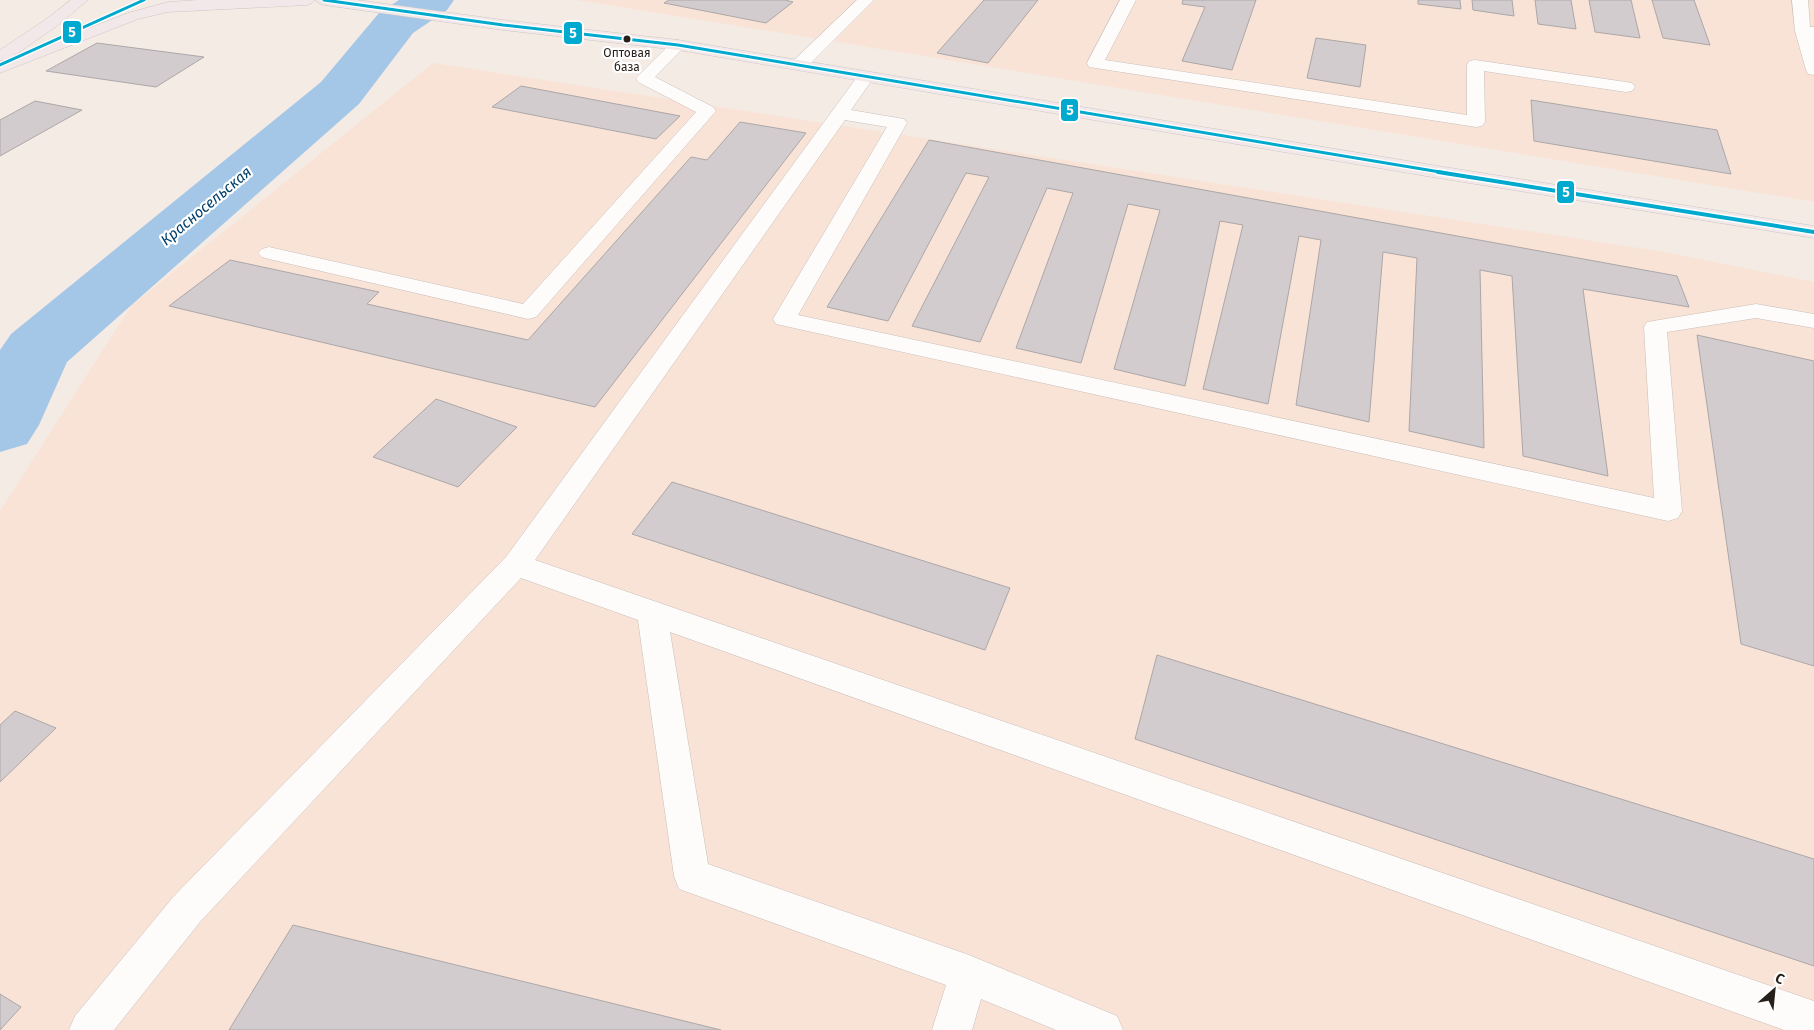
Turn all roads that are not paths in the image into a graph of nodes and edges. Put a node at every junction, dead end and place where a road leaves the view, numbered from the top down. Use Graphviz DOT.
graph roads {
  1 [pos="80,0"];
  2 [pos="144,0"];
  3 [pos="307,0"];
  4 [pos="324,0"];
  5 [pos="866,0"];
  6 [pos="1128,0"];
  7 [pos="1800,0"];
  8 [pos="1809,31"];
  9 [pos="678,45"];
  10 [pos="0,58"];
  11 [pos="0,66"];
  12 [pos="799,66"];
  13 [pos="1814,70"];
  14 [pos="866,77"];
  15 [pos="1626,86"];
  16 [pos="840,114"];
  17 [pos="1814,232"];
  18 [pos="269,253"];
  19 [pos="1814,321"];
  20 [pos="516,565"];
  21 [pos="652,613"];
  22 [pos="969,974"];
  23 [pos="1814,1021"];
  24 [pos="89,1030"];
  25 [pos="952,1030"];
  26 [pos="1103,1030"];
  1 -- 10 [label="main road"];
  2 -- 11 [label="main road"];
  3 -- 11 [label="main road"];
  4 -- 9 [label="main road"];
  5 -- 12 [label="lane"];
  6 -- 15 [label="lane"];
  7 -- 8 [label="lane"];
  8 -- 13 [label="lane"];
  9 -- 12 [label="main road"];
  9 -- 18 [label="lane"];
  12 -- 14 [label="main road"];
  14 -- 16 [label="lane"];
  14 -- 17 [label="main road"];
  16 -- 19 [label="lane"];
  16 -- 20 [label="lane"];
  20 -- 21 [label="lane"];
  20 -- 24 [label="lane"];
  21 -- 22 [label="lane"];
  21 -- 23 [label="lane"];
  22 -- 25 [label="lane"];
  22 -- 26 [label="lane"];
}
